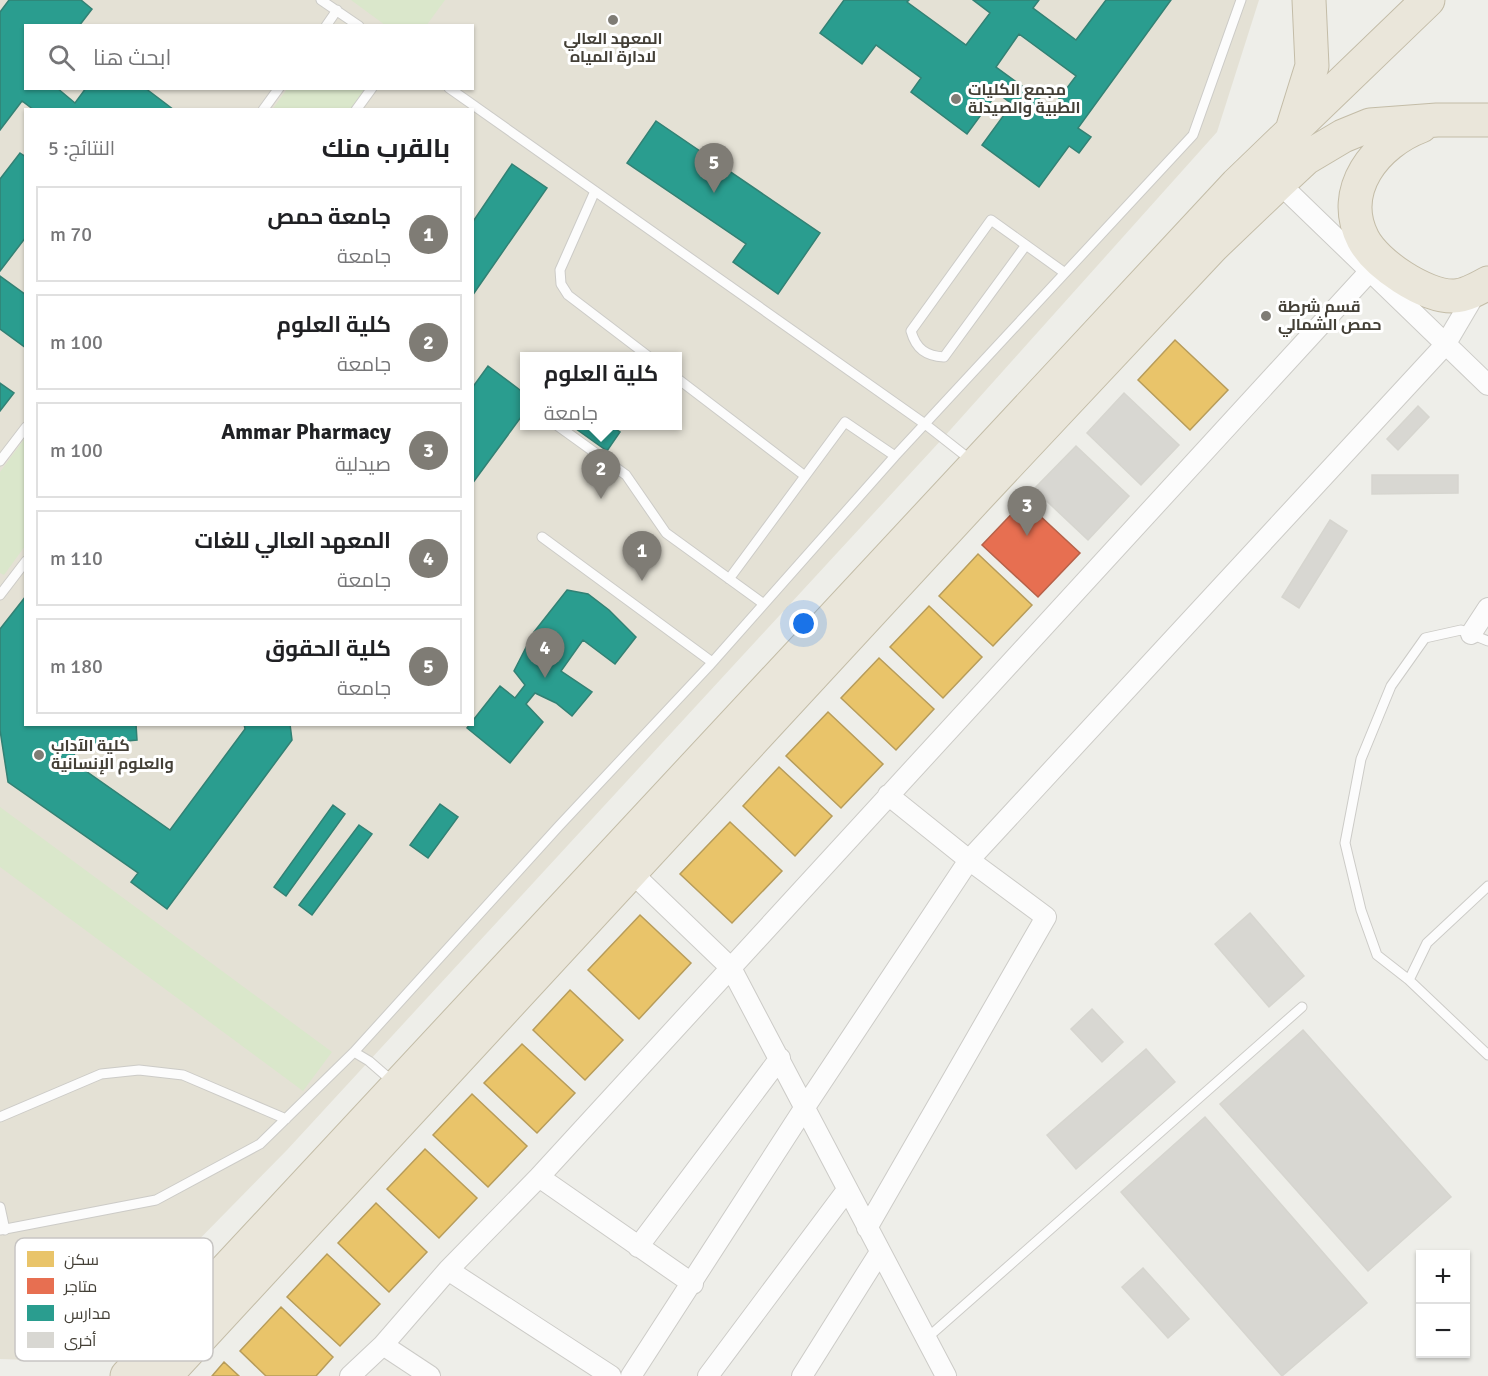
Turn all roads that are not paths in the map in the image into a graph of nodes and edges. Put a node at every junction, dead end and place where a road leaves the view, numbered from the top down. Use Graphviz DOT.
graph roads {
  1 [pos="321,0"];
  2 [pos="1241,0"];
  3 [pos="1310,0"];
  4 [pos="1428,0"];
  5 [pos="338,10"];
  6 [pos="328,24"];
  7 [pos="356,24"];
  8 [pos="278,90"];
  9 [pos="371,90"];
  10 [pos="452,90"];
  11 [pos="264,108"];
  12 [pos="357,108"];
  13 [pos="1437,120"];
  14 [pos="1488,120"];
  15 [pos="1292,131"];
  16 [pos="1279,183"];
  17 [pos="595,191"];
  18 [pos="1026,245"];
  19 [pos="1377,266"];
  20 [pos="1065,273"];
  21 [pos="1484,286"];
  22 [pos="1445,345"];
  23 [pos="642,352"];
  24 [pos="682,382"];
  25 [pos="1488,385"];
  26 [pos="926,424"];
  27 [pos="24,429"];
  28 [pos="564,430"];
  29 [pos="895,456"];
  30 [pos="0,460"];
  31 [pos="976,465"];
  32 [pos="805,477"];
  33 [pos="542,537"];
  34 [pos="24,563"];
  35 [pos="729,579"];
  36 [pos="3,584"];
  37 [pos="0,595"];
  38 [pos="764,604"];
  39 [pos="1488,608"];
  40 [pos="1480,638"];
  41 [pos="712,662"];
  42 [pos="888,795"];
  43 [pos="969,860"];
  44 [pos="630,871"];
  45 [pos="1488,886"];
  46 [pos="731,968"];
  47 [pos="1409,980"];
  48 [pos="1302,1007"];
  49 [pos="354,1052"];
  50 [pos="1488,1054"];
  51 [pos="780,1058"];
  52 [pos="397,1085"];
  53 [pos="805,1107"];
  54 [pos="0,1117"];
  55 [pos="285,1119"];
  56 [pos="539,1177"];
  57 [pos="847,1190"];
  58 [pos="0,1207"];
  59 [pos="867,1228"];
  60 [pos="3,1230"];
  61 [pos="638,1247"];
  62 [pos="880,1251"];
  63 [pos="448,1270"];
  64 [pos="213,1283"];
  65 [pos="693,1284"];
  66 [pos="213,1324"];
  67 [pos="926,1339"];
  68 [pos="382,1345"];
  69 [pos="141,1361"];
  70 [pos="179,1361"];
  71 [pos="127,1376"];
  72 [pos="165,1376"];
  73 [pos="350,1376"];
  74 [pos="430,1376"];
  75 [pos="611,1376"];
  76 [pos="631,1376"];
  77 [pos="708,1376"];
  78 [pos="802,1376"];
  79 [pos="946,1376"];
  1 -- 5 [label="lane"];
  2 -- 20 [label="lane"];
  3 -- 15 [label="highway"];
  4 -- 15 [label="highway"];
  5 -- 6 [label="lane"];
  5 -- 7 [label="lane"];
  8 -- 11 [label="lane"];
  9 -- 12 [label="lane"];
  10 -- 17 [label="lane"];
  13 -- 14 [label="highway"];
  13 -- 16 [label="highway"];
  13 -- 19 [label="highway"];
  15 -- 31 [label="highway"];
  16 -- 19 [label="street"];
  16 -- 44 [label="highway"];
  17 -- 23 [label="lane"];
  17 -- 26 [label="lane"];
  18 -- 18 [label="lane"];
  18 -- 20 [label="lane"];
  19 -- 21 [label="highway"];
  19 -- 22 [label="street"];
  19 -- 42 [label="street"];
  20 -- 26 [label="lane"];
  21 -- 22 [label="street"];
  22 -- 25 [label="street"];
  22 -- 43 [label="street"];
  24 -- 32 [label="lane"];
  26 -- 29 [label="lane"];
  26 -- 31 [label="lane"];
  27 -- 30 [label="lane"];
  28 -- 35 [label="lane"];
  29 -- 32 [label="lane"];
  29 -- 38 [label="lane"];
  31 -- 52 [label="highway"];
  32 -- 35 [label="lane"];
  33 -- 41 [label="lane"];
  34 -- 36 [label="lane"];
  35 -- 38 [label="lane"];
  36 -- 37 [label="lane"];
  38 -- 41 [label="lane"];
  39 -- 40 [label="street"];
  40 -- 47 [label="lane"];
  41 -- 49 [label="lane"];
  42 -- 43 [label="street"];
  42 -- 46 [label="street"];
  43 -- 53 [label="street"];
  43 -- 59 [label="street"];
  44 -- 46 [label="street"];
  44 -- 66 [label="highway"];
  45 -- 47 [label="lane"];
  46 -- 51 [label="street"];
  46 -- 56 [label="street"];
  47 -- 50 [label="lane"];
  48 -- 67 [label="lane"];
  49 -- 52 [label="lane"];
  49 -- 55 [label="lane"];
  51 -- 53 [label="street"];
  51 -- 61 [label="street"];
  52 -- 64 [label="highway"];
  53 -- 57 [label="street"];
  53 -- 65 [label="street"];
  54 -- 55 [label="lane"];
  55 -- 60 [label="lane"];
  56 -- 61 [label="street"];
  56 -- 63 [label="street"];
  57 -- 59 [label="street"];
  57 -- 77 [label="street"];
  58 -- 60 [label="lane"];
  59 -- 62 [label="street"];
  61 -- 65 [label="street"];
  62 -- 67 [label="street"];
  62 -- 78 [label="street"];
  63 -- 68 [label="street"];
  63 -- 75 [label="street"];
  65 -- 76 [label="street"];
  67 -- 79 [label="street"];
  68 -- 73 [label="street"];
  68 -- 74 [label="street"];
  69 -- 71 [label="highway"];
  70 -- 72 [label="highway"];
}
